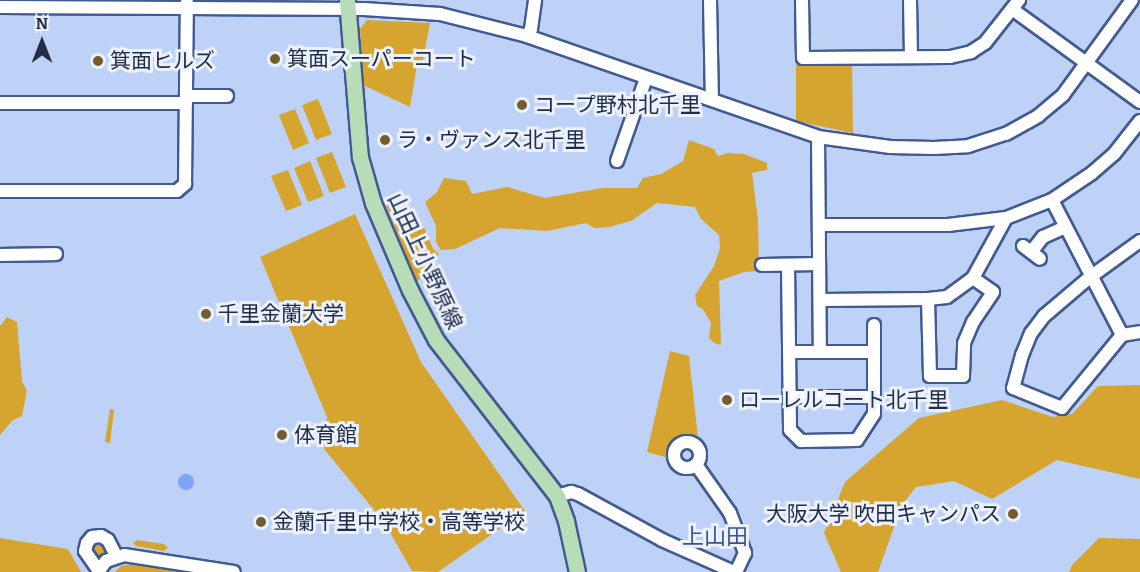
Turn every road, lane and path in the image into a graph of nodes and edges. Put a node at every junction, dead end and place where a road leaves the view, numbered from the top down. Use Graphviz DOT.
graph roads {
  1 [pos="442,0"];
  2 [pos="535,0"];
  3 [pos="710,0"];
  4 [pos="802,0"];
  5 [pos="910,0"];
  6 [pos="1132,0"];
  7 [pos="19,4"];
  8 [pos="186,4"];
  9 [pos="347,5"];
  10 [pos="1016,5"];
  11 [pos="0,8"];
  12 [pos="440,14"];
  13 [pos="528,36"];
  14 [pos="911,57"];
  15 [pos="1087,64"];
  16 [pos="646,78"];
  17 [pos="227,96"];
  18 [pos="186,100"];
  19 [pos="712,100"];
  20 [pos="1140,102"];
  21 [pos="0,103"];
  22 [pos="1140,121"];
  23 [pos="818,136"];
  24 [pos="616,161"];
  25 [pos="0,191"];
  26 [pos="1052,200"];
  27 [pos="1006,218"];
  28 [pos="819,225"];
  29 [pos="1065,227"];
  30 [pos="1140,242"];
  31 [pos="1032,252"];
  32 [pos="56,254"];
  33 [pos="0,255"];
  34 [pos="819,264"];
  35 [pos="762,265"];
  36 [pos="788,265"];
  37 [pos="1090,277"];
  38 [pos="973,278"];
  39 [pos="928,299"];
  40 [pos="820,300"];
  41 [pos="874,325"];
  42 [pos="1140,332"];
  43 [pos="1122,335"];
  44 [pos="789,352"];
  45 [pos="820,352"];
  46 [pos="874,352"];
  47 [pos="790,397"];
  48 [pos="874,397"];
  49 [pos="696,466"];
  50 [pos="557,496"];
  51 [pos="116,556"];
  52 [pos="98,572"];
  53 [pos="234,572"];
  54 [pos="577,572"];
  55 [pos="735,572"];
  1 -- 12 [label="street"];
  2 -- 13 [label="street"];
  3 -- 19 [label="street"];
  4 -- 14 [label="street"];
  5 -- 14 [label="street"];
  6 -- 15 [label="street"];
  7 -- 8 [label="street"];
  7 -- 11 [label="street"];
  8 -- 9 [label="street"];
  8 -- 18 [label="street"];
  9 -- 12 [label="street"];
  9 -- 50 [label="main road, 山田上小野原線"];
  10 -- 14 [label="street"];
  10 -- 15 [label="street"];
  12 -- 13 [label="street"];
  13 -- 16 [label="street"];
  15 -- 20 [label="street"];
  15 -- 23 [label="street"];
  16 -- 19 [label="street"];
  16 -- 24 [label="street"];
  17 -- 18 [label="street"];
  18 -- 21 [label="street"];
  18 -- 25 [label="street"];
  19 -- 23 [label="street"];
  22 -- 26 [label="street"];
  23 -- 28 [label="street"];
  26 -- 27 [label="street"];
  26 -- 29 [label="street"];
  27 -- 28 [label="street"];
  27 -- 38 [label="street"];
  28 -- 34 [label="street"];
  29 -- 31 [label="street"];
  29 -- 37 [label="street"];
  30 -- 37 [label="street"];
  32 -- 33 [label="street"];
  34 -- 36 [label="street"];
  34 -- 40 [label="street"];
  35 -- 36 [label="street"];
  36 -- 44 [label="street"];
  37 -- 43 [label="street"];
  37 -- 43 [label="street"];
  38 -- 39 [label="street"];
  38 -- 39 [label="street"];
  39 -- 40 [label="street"];
  40 -- 45 [label="street"];
  41 -- 46 [label="street"];
  42 -- 43 [label="street"];
  44 -- 45 [label="street"];
  44 -- 47 [label="street"];
  45 -- 46 [label="street"];
  46 -- 48 [label="street"];
  47 -- 48 [label="street"];
  47 -- 48 [label="street"];
  49 -- 55 [label="street"];
  50 -- 54 [label="main road, 山田上小野原線"];
  50 -- 55 [label="street"];
  51 -- 52 [label="street"];
  51 -- 52 [label="street"];
  51 -- 53 [label="street"];
}
